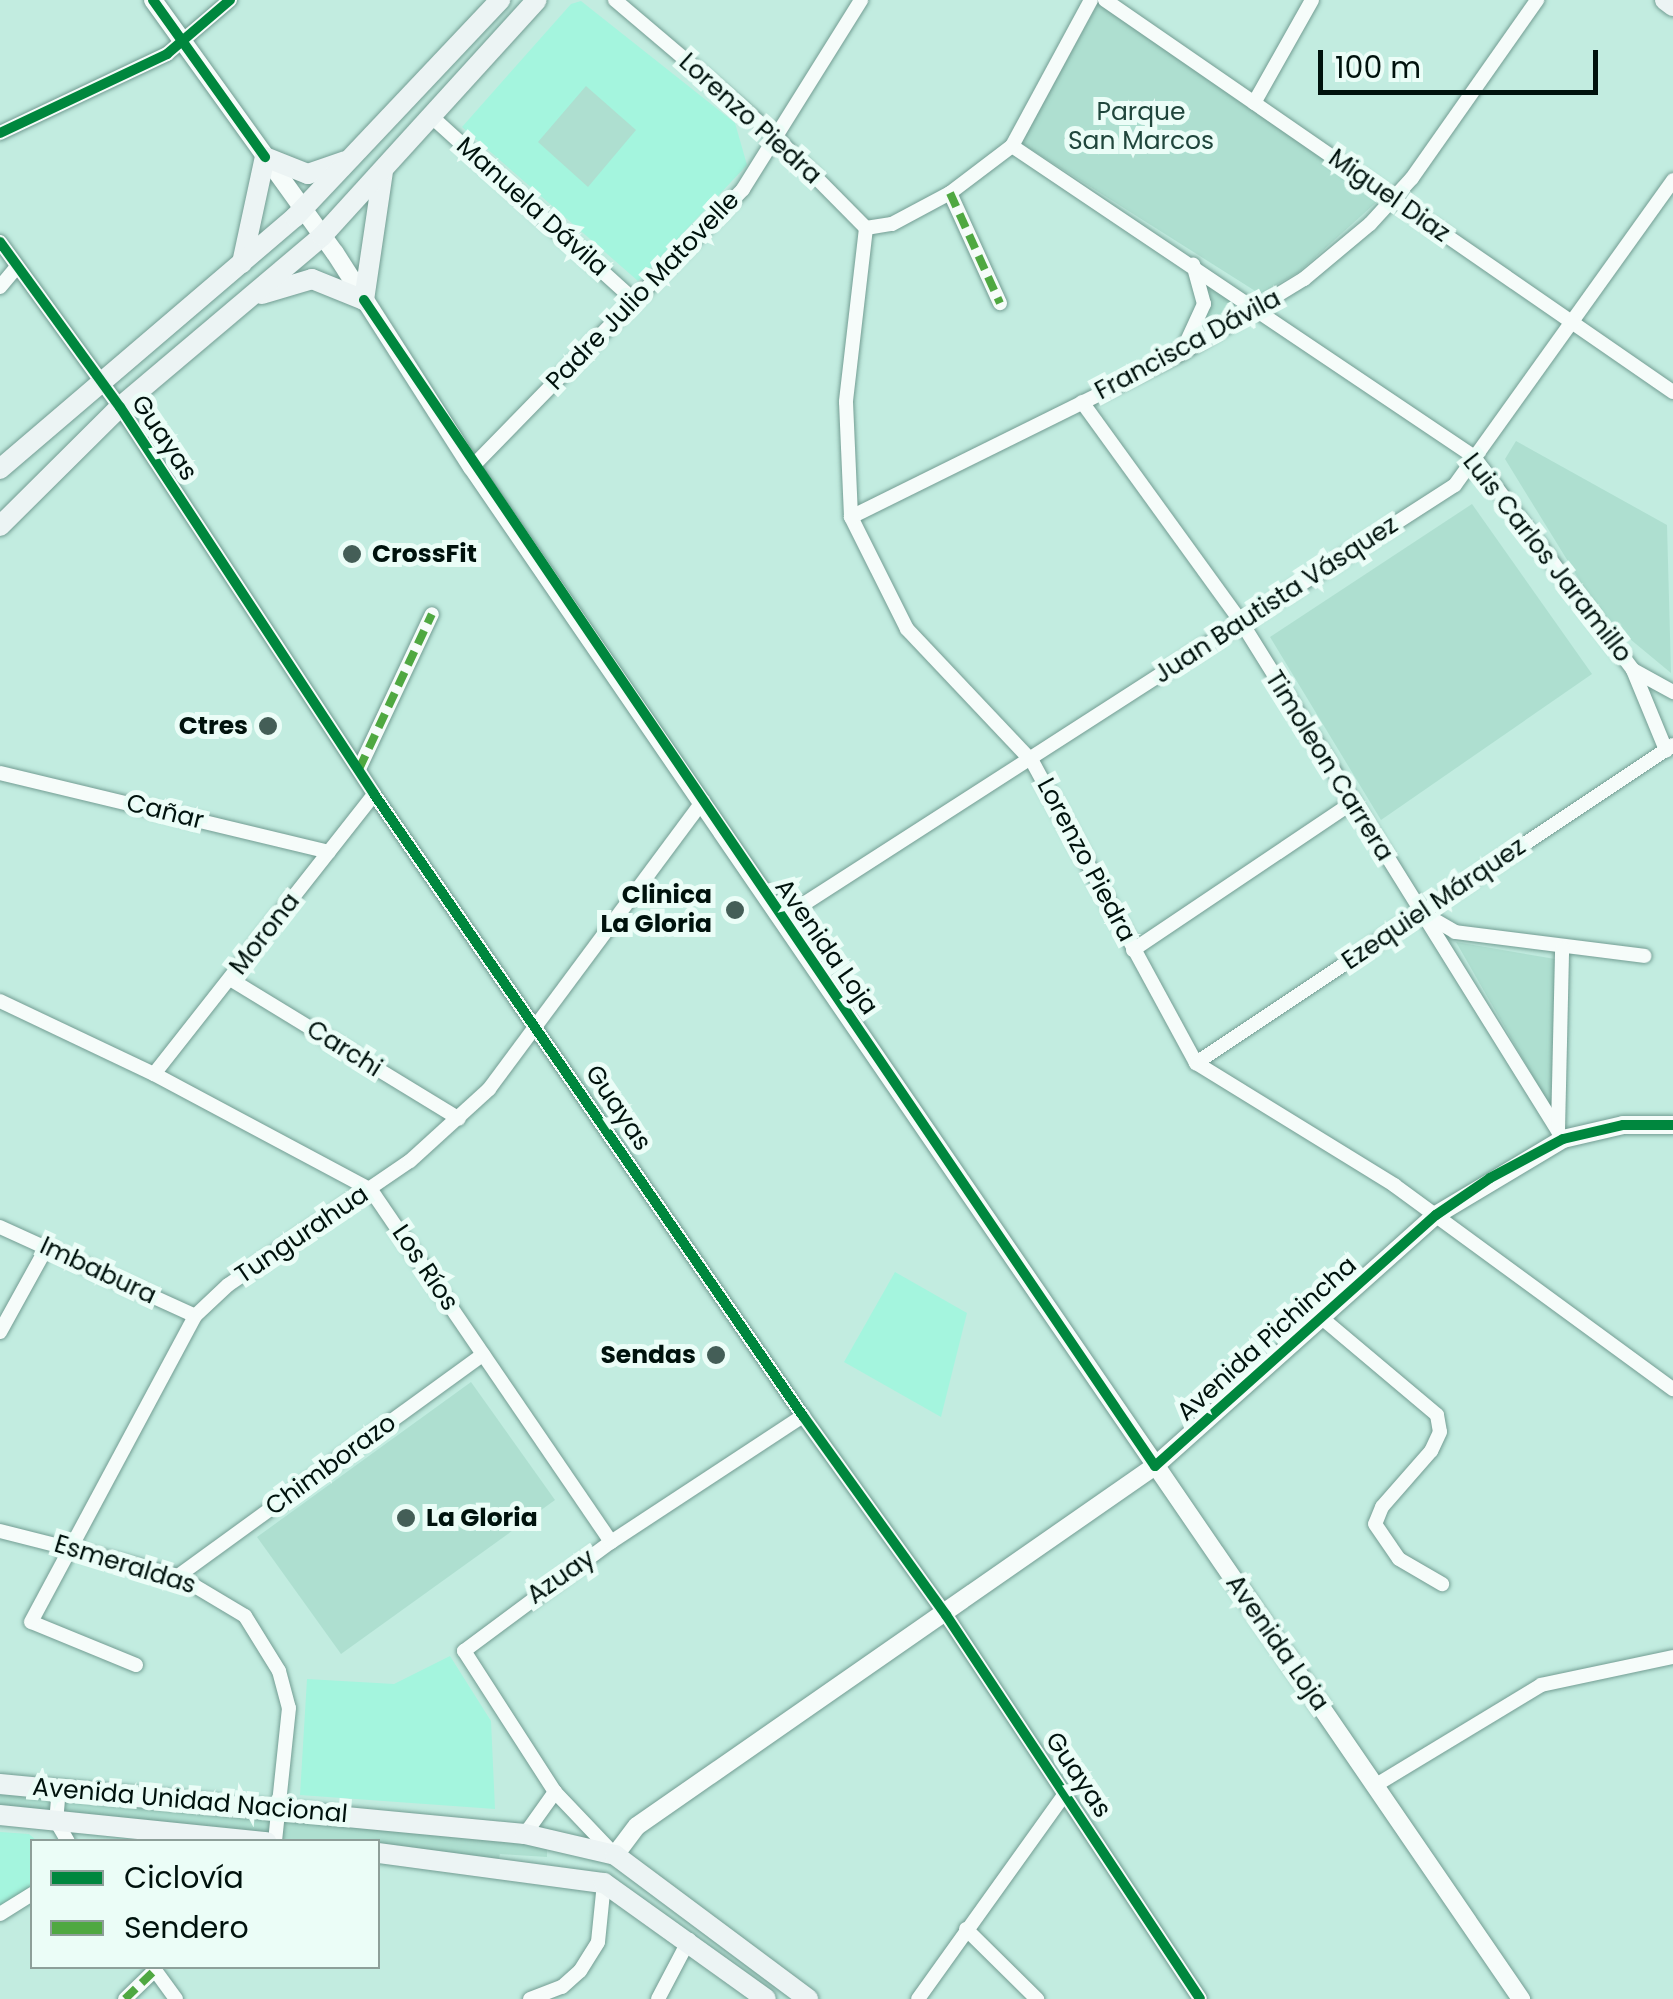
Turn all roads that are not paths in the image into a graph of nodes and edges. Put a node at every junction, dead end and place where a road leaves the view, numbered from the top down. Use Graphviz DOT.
graph roads {
  1 [pos="153,0"];
  2 [pos="230,0"];
  3 [pos="500,0"];
  4 [pos="538,0"];
  5 [pos="615,0"];
  6 [pos="861,0"];
  7 [pos="1091,0"];
  8 [pos="1105,0"];
  9 [pos="1312,0"];
  10 [pos="1537,0"];
  11 [pos="1665,0"];
  12 [pos="1673,6"];
  13 [pos="182,44"];
  14 [pos="1254,103"];
  15 [pos="432,116"];
  16 [pos="0,133"];
  17 [pos="772,133"];
  18 [pos="1012,146"];
  19 [pos="360,153"];
  20 [pos="265,157"];
  21 [pos="384,172"];
  22 [pos="1673,180"];
  23 [pos="950,193"];
  24 [pos="1394,199"];
  25 [pos="303,209"];
  26 [pos="866,228"];
  27 [pos="322,236"];
  28 [pos="0,242"];
  29 [pos="1193,264"];
  30 [pos="18,267"];
  31 [pos="240,267"];
  32 [pos="0,287"];
  33 [pos="252,298"];
  34 [pos="632,299"];
  35 [pos="364,300"];
  36 [pos="1000,303"];
  37 [pos="1262,310"];
  38 [pos="1572,321"];
  39 [pos="1181,354"];
  40 [pos="100,382"];
  41 [pos="1673,392"];
  42 [pos="1082,402"];
  43 [pos="120,407"];
  44 [pos="1473,456"];
  45 [pos="472,467"];
  46 [pos="0,470"];
  47 [pos="851,517"];
  48 [pos="0,526"];
  49 [pos="432,614"];
  50 [pos="1240,620"];
  51 [pos="1633,670"];
  52 [pos="1673,692"];
  53 [pos="1669,747"];
  54 [pos="1032,760"];
  55 [pos="359,768"];
  56 [pos="0,773"];
  57 [pos="374,794"];
  58 [pos="702,801"];
  59 [pos="1352,803"];
  60 [pos="329,852"];
  61 [pos="1422,912"];
  62 [pos="782,918"];
  63 [pos="1562,948"];
  64 [pos="1133,950"];
  65 [pos="1644,956"];
  66 [pos="230,978"];
  67 [pos="0,1001"];
  68 [pos="538,1025"];
  69 [pos="1196,1063"];
  70 [pos="154,1074"];
  71 [pos="458,1119"];
  72 [pos="1673,1125"];
  73 [pos="1560,1134"];
  74 [pos="371,1190"];
  75 [pos="1436,1215"];
  76 [pos="0,1227"];
  77 [pos="47,1247"];
  78 [pos="196,1316"];
  79 [pos="1323,1319"];
  80 [pos="0,1332"];
  81 [pos="484,1354"];
  82 [pos="1673,1390"];
  83 [pos="803,1416"];
  84 [pos="1156,1466"];
  85 [pos="0,1531"];
  86 [pos="610,1542"];
  87 [pos="70,1547"];
  88 [pos="178,1576"];
  89 [pos="1442,1584"];
  90 [pos="946,1615"];
  91 [pos="1673,1657"];
  92 [pos="136,1665"];
  93 [pos="0,1784"];
  94 [pos="1376,1786"];
  95 [pos="59,1788"];
  96 [pos="555,1792"];
  97 [pos="1066,1792"];
  98 [pos="278,1809"];
  99 [pos="0,1815"];
  100 [pos="56,1821"];
  101 [pos="525,1834"];
  102 [pos="66,1839"];
  103 [pos="237,1839"];
  104 [pos="275,1839"];
  105 [pos="380,1853"];
  106 [pos="616,1855"];
  107 [pos="604,1884"];
  108 [pos="30,1895"];
  109 [pos="0,1914"];
  110 [pos="966,1929"];
  111 [pos="689,1940"];
  112 [pos="152,1969"];
  113 [pos="154,1969"];
  114 [pos="125,1999"];
  115 [pos="176,1999"];
  116 [pos="530,1999"];
  117 [pos="658,1999"];
  118 [pos="766,1999"];
  119 [pos="808,1999"];
  120 [pos="918,1999"];
  121 [pos="1037,1999"];
  122 [pos="1200,1999"];
  123 [pos="1521,1999"];
  1 -- 13 [label="street, Avenida Loja"];
  2 -- 13 [label="street"];
  3 -- 19 [label="main road"];
  4 -- 15 [label="main road"];
  5 -- 17 [label="street, Lorenzo Piedra"];
  6 -- 17 [label="street, Padre Julio Matovelle"];
  7 -- 18 [label="street"];
  8 -- 14 [label="street, Miguel Diaz"];
  9 -- 14 [label="street"];
  10 -- 24 [label="street, Francisca Dávila"];
  11 -- 12 [label="main road"];
  13 -- 16 [label="street"];
  13 -- 20 [label="street, Avenida Loja"];
  14 -- 24 [label="street, Miguel Diaz"];
  15 -- 21 [label="main road"];
  15 -- 34 [label="street, Manuela Dávila"];
  17 -- 26 [label="street, Lorenzo Piedra"];
  17 -- 34 [label="street, Padre Julio Matovelle"];
  18 -- 23 [label="street"];
  18 -- 29 [label="street, Luis Carlos Jaramillo"];
  19 -- 20 [label="main road"];
  19 -- 25 [label="main road"];
  20 -- 25 [label="street, Avenida Loja"];
  20 -- 31 [label="main road"];
  21 -- 27 [label="main road"];
  21 -- 35 [label="main road"];
  22 -- 38 [label="street, Juan Bautista Vásquez"];
  23 -- 26 [label="street"];
  23 -- 36 [label="street"];
  24 -- 37 [label="street, Francisca Dávila"];
  24 -- 38 [label="street, Miguel Diaz"];
  25 -- 27 [label="street, Avenida Loja"];
  25 -- 31 [label="main road"];
  26 -- 47 [label="street, Lorenzo Piedra"];
  27 -- 33 [label="main road"];
  27 -- 35 [label="street, Avenida Loja"];
  28 -- 30 [label="street, Guayas"];
  29 -- 37 [label="street, Luis Carlos Jaramillo"];
  29 -- 39 [label="street"];
  30 -- 32 [label="street"];
  30 -- 40 [label="street, Guayas"];
  31 -- 40 [label="main road"];
  33 -- 35 [label="main road"];
  33 -- 43 [label="main road"];
  34 -- 45 [label="street, Padre Julio Matovelle"];
  35 -- 45 [label="street, Avenida Loja"];
  37 -- 39 [label="street, Francisca Dávila"];
  37 -- 44 [label="street, Luis Carlos Jaramillo"];
  38 -- 41 [label="street, Miguel Diaz"];
  38 -- 44 [label="street, Juan Bautista Vásquez"];
  39 -- 42 [label="street, Francisca Dávila"];
  40 -- 43 [label="street, Guayas"];
  40 -- 46 [label="main road"];
  42 -- 47 [label="street, Francisca Dávila"];
  42 -- 50 [label="street, Timoleon Carrera"];
  43 -- 48 [label="main road"];
  43 -- 55 [label="street, Guayas"];
  44 -- 50 [label="street, Juan Bautista Vásquez"];
  44 -- 51 [label="street, Luis Carlos Jaramillo"];
  45 -- 58 [label="street, Avenida Loja"];
  47 -- 54 [label="street, Lorenzo Piedra"];
  49 -- 55 [label="street"];
  50 -- 54 [label="street, Juan Bautista Vásquez"];
  50 -- 59 [label="street, Timoleon Carrera"];
  51 -- 52 [label="street, Luis Carlos Jaramillo"];
  51 -- 53 [label="street, Luis Carlos Jaramillo"];
  53 -- 61 [label="street, Ezequiel Márquez"];
  54 -- 62 [label="street, Juan Bautista Vásquez"];
  54 -- 64 [label="street, Lorenzo Piedra"];
  55 -- 57 [label="street, Guayas"];
  56 -- 60 [label="street, Cañar"];
  57 -- 60 [label="street, Morona"];
  57 -- 68 [label="street, Guayas"];
  58 -- 62 [label="street, Avenida Loja"];
  58 -- 68 [label="street, Tungurahua"];
  59 -- 61 [label="street, Timoleon Carrera"];
  59 -- 64 [label="street"];
  60 -- 66 [label="street, Morona"];
  61 -- 63 [label="street"];
  61 -- 69 [label="street, Ezequiel Márquez"];
  61 -- 73 [label="street, Timoleon Carrera"];
  62 -- 84 [label="street, Avenida Loja"];
  63 -- 65 [label="street"];
  63 -- 73 [label="street"];
  64 -- 69 [label="street, Lorenzo Piedra"];
  66 -- 70 [label="street, Morona"];
  66 -- 71 [label="street, Carchi"];
  67 -- 70 [label="street, Los Ríos"];
  68 -- 71 [label="street, Tungurahua"];
  68 -- 83 [label="street, Guayas"];
  69 -- 75 [label="street, Lorenzo Piedra"];
  70 -- 74 [label="street, Los Ríos"];
  71 -- 74 [label="street, Tungurahua"];
  72 -- 73 [label="street, Avenida Pichincha"];
  73 -- 75 [label="street, Avenida Pichincha"];
  74 -- 78 [label="street, Tungurahua"];
  74 -- 81 [label="street, Los Ríos"];
  75 -- 79 [label="street, Avenida Pichincha"];
  75 -- 82 [label="street, Lorenzo Piedra"];
  76 -- 77 [label="street, Imbabura"];
  77 -- 78 [label="street, Imbabura"];
  77 -- 80 [label="street"];
  78 -- 87 [label="street, Tungurahua"];
  79 -- 84 [label="street, Avenida Pichincha"];
  79 -- 89 [label="street"];
  81 -- 86 [label="street, Los Ríos"];
  81 -- 88 [label="street, Chimborazo"];
  83 -- 86 [label="street, Azuay"];
  83 -- 90 [label="street, Guayas"];
  84 -- 90 [label="street, Avenida Pichincha"];
  84 -- 94 [label="street, Avenida Loja"];
  85 -- 87 [label="street, Esmeraldas"];
  86 -- 96 [label="street, Azuay"];
  87 -- 88 [label="street, Esmeraldas"];
  87 -- 92 [label="street, Tungurahua"];
  88 -- 98 [label="street, Esmeraldas"];
  90 -- 97 [label="street, Guayas"];
  90 -- 106 [label="street, Avenida Pichincha"];
  91 -- 94 [label="street"];
  93 -- 95 [label="main road, Avenida Unidad Nacional"];
  94 -- 123 [label="street, Avenida Loja"];
  95 -- 98 [label="main road, Avenida Unidad Nacional"];
  95 -- 100 [label="street"];
  96 -- 101 [label="street"];
  96 -- 106 [label="street, Azuay"];
  97 -- 110 [label="street"];
  97 -- 122 [label="street, Guayas"];
  98 -- 101 [label="main road, Avenida Unidad Nacional"];
  98 -- 104 [label="street, Esmeraldas"];
  99 -- 100 [label="main road, Avenida Unidad Nacional"];
  100 -- 102 [label="street"];
  100 -- 103 [label="main road, Avenida Unidad Nacional"];
  101 -- 106 [label="main road, Avenida Unidad Nacional"];
  105 -- 107 [label="main road"];
  106 -- 107 [label="main road, Avenida Pichincha"];
  106 -- 119 [label="main road, Avenida Unidad Nacional"];
  107 -- 111 [label="main road"];
  107 -- 116 [label="street"];
  108 -- 109 [label="street"];
  110 -- 120 [label="street"];
  110 -- 121 [label="street"];
  111 -- 117 [label="street"];
  111 -- 118 [label="main road"];
  112 -- 114 [label="street"];
  113 -- 115 [label="street"];
}
